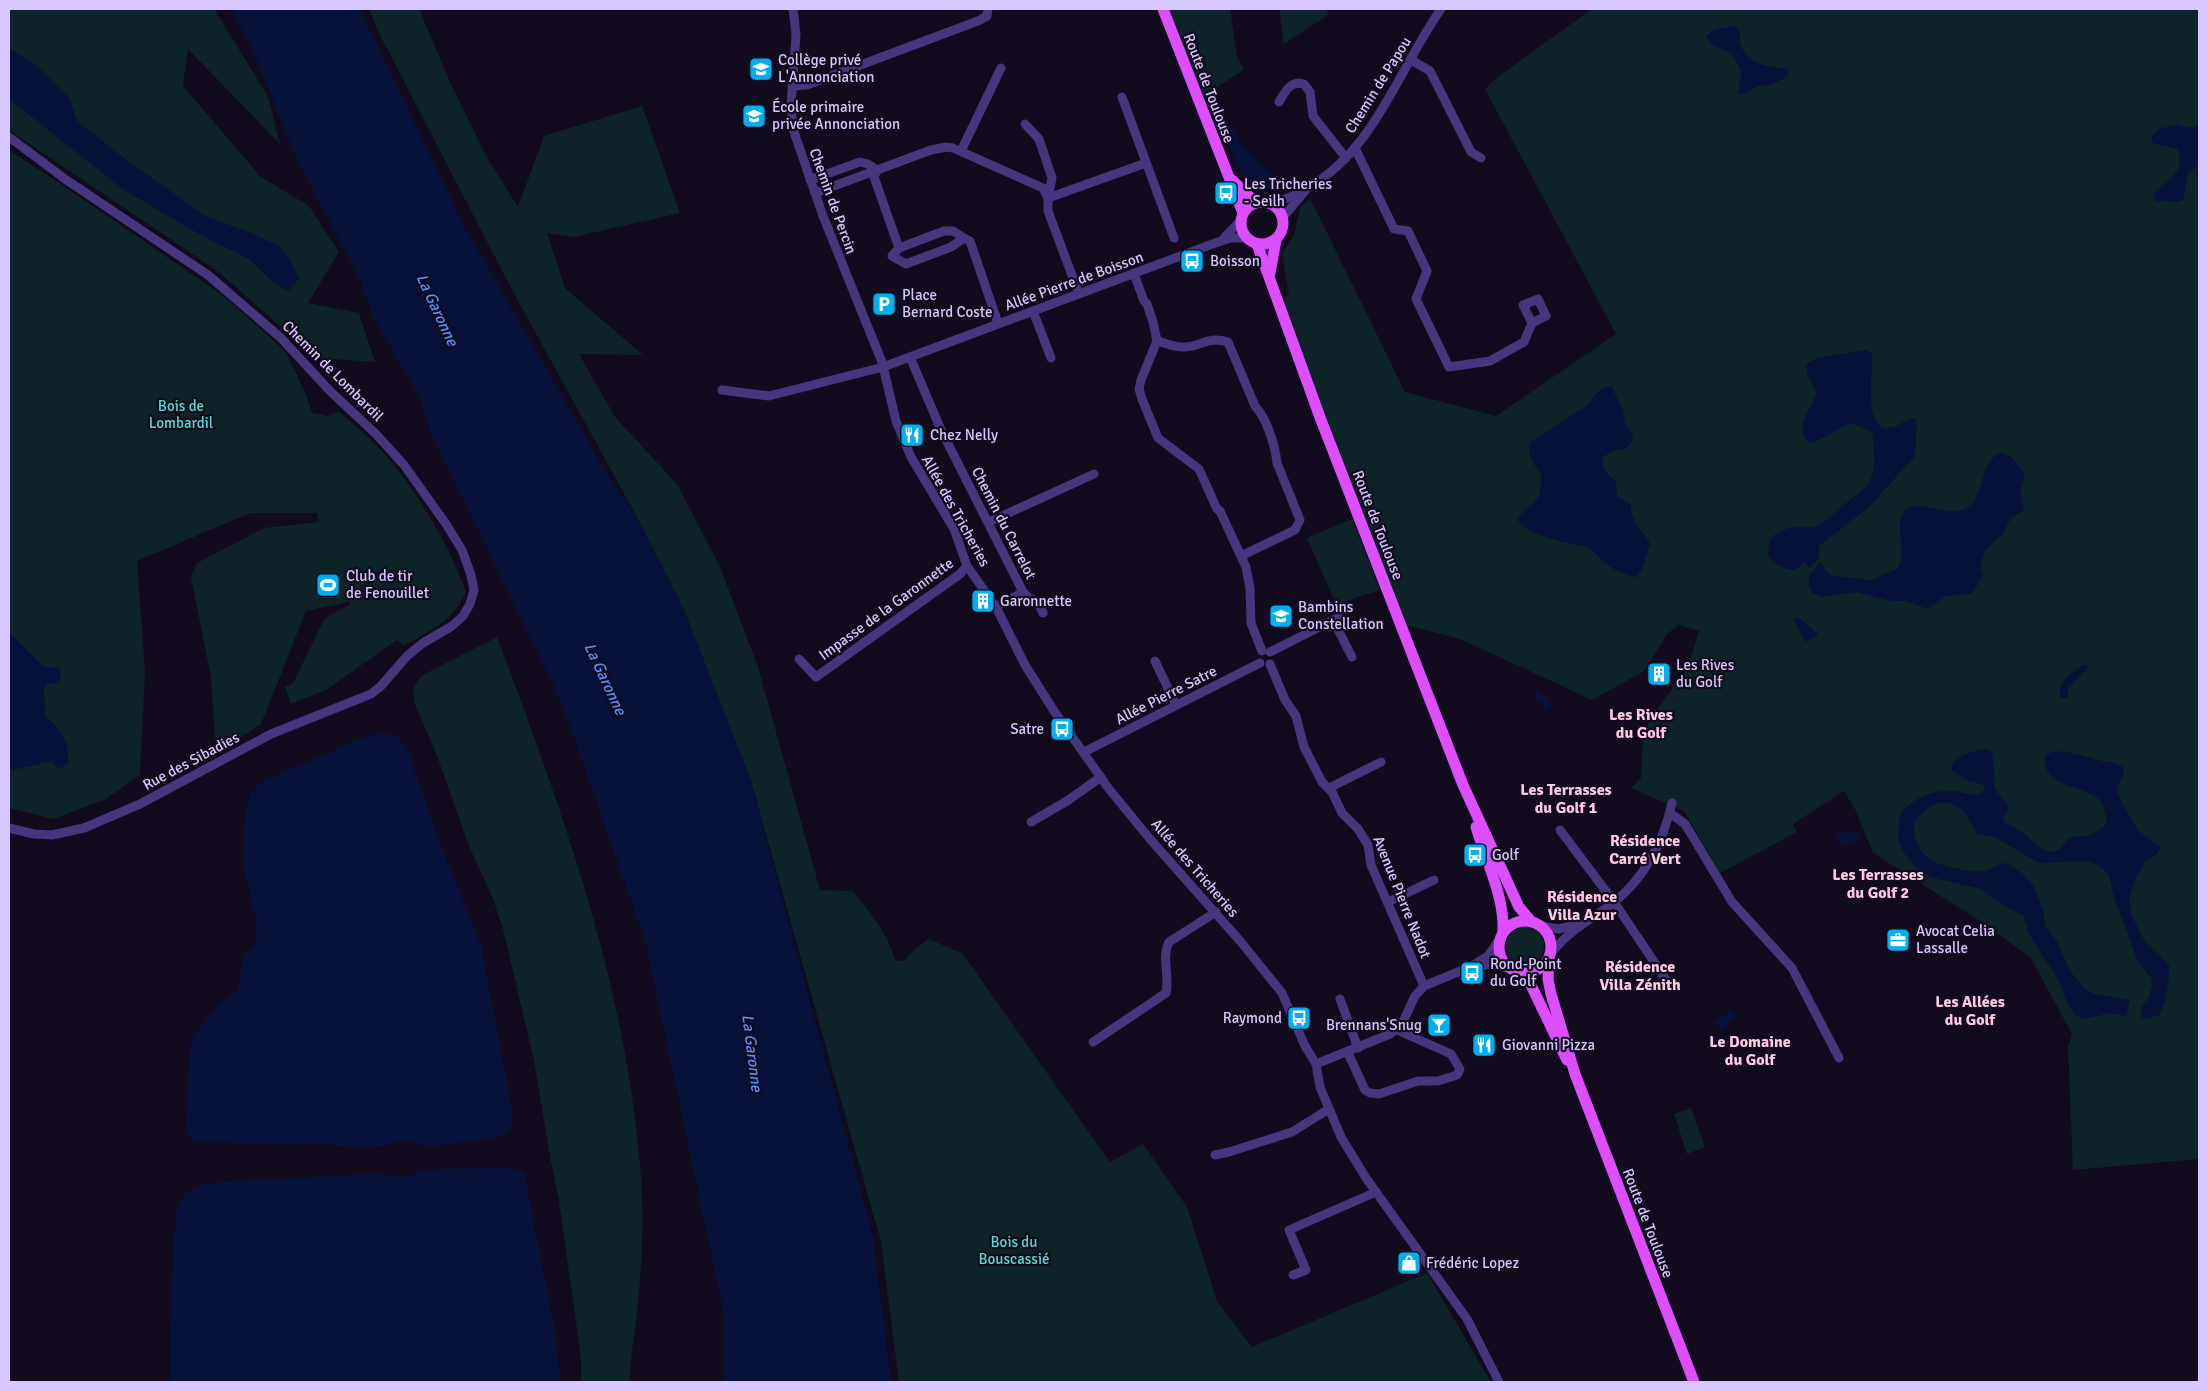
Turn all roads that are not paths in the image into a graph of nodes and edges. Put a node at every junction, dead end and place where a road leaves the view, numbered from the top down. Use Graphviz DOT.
graph roads {
  1 [pos="793,9"];
  2 [pos="988,9"];
  3 [pos="1163,9"];
  4 [pos="1441,9"];
  5 [pos="1411,60"];
  6 [pos="1001,68"];
  7 [pos="792,86"];
  8 [pos="1122,97"];
  9 [pos="1279,102"];
  10 [pos="1025,124"];
  11 [pos="9,136"];
  12 [pos="1355,148"];
  13 [pos="961,151"];
  14 [pos="1346,158"];
  15 [pos="1481,158"];
  16 [pos="1146,163"];
  17 [pos="877,170"];
  18 [pos="1230,178"];
  19 [pos="810,180"];
  20 [pos="1307,189"];
  21 [pos="815,193"];
  22 [pos="1048,198"];
  23 [pos="1256,203"];
  24 [pos="1272,204"];
  25 [pos="1242,217"];
  26 [pos="1283,217"];
  27 [pos="964,238"];
  28 [pos="1174,238"];
  29 [pos="1276,240"];
  30 [pos="1252,241"];
  31 [pos="1218,242"];
  32 [pos="899,248"];
  33 [pos="1134,274"];
  34 [pos="1269,274"];
  35 [pos="1079,294"];
  36 [pos="1033,311"];
  37 [pos="998,323"];
  38 [pos="1532,323"];
  39 [pos="1157,341"];
  40 [pos="910,357"];
  41 [pos="1051,358"];
  42 [pos="883,366"];
  43 [pos="722,390"];
  44 [pos="1094,474"];
  45 [pos="989,522"];
  46 [pos="1242,558"];
  47 [pos="967,566"];
  48 [pos="1023,592"];
  49 [pos="996,607"];
  50 [pos="1043,613"];
  51 [pos="1266,652"];
  52 [pos="1352,658"];
  53 [pos="799,659"];
  54 [pos="1155,661"];
  55 [pos="1265,663"];
  56 [pos="381,686"];
  57 [pos="1176,705"];
  58 [pos="1084,752"];
  59 [pos="1381,762"];
  60 [pos="1100,777"];
  61 [pos="1463,785"];
  62 [pos="1329,788"];
  63 [pos="1672,803"];
  64 [pos="1670,813"];
  65 [pos="1031,822"];
  66 [pos="9,828"];
  67 [pos="1560,830"];
  68 [pos="1434,880"];
  69 [pos="1388,902"];
  70 [pos="1614,902"];
  71 [pos="1216,912"];
  72 [pos="1536,923"];
  73 [pos="1583,923"];
  74 [pos="1501,937"];
  75 [pos="1550,957"];
  76 [pos="1470,967"];
  77 [pos="1516,971"];
  78 [pos="1424,986"];
  79 [pos="1671,987"];
  80 [pos="1340,999"];
  81 [pos="1397,1030"];
  82 [pos="1093,1042"];
  83 [pos="1358,1048"];
  84 [pos="1348,1053"];
  85 [pos="1839,1058"];
  86 [pos="1316,1064"];
  87 [pos="1575,1074"];
  88 [pos="1329,1110"];
  89 [pos="1215,1155"];
  90 [pos="1376,1192"];
  91 [pos="1293,1275"];
  92 [pos="1499,1382"];
  93 [pos="1694,1382"];
  1 -- 7 [label="street, Chemin de Percin"];
  2 -- 7 [label="street"];
  3 -- 18 [label="main road, Route de Toulouse"];
  4 -- 5 [label="street, Chemin de Papou"];
  5 -- 12 [label="street, Chemin de Papou"];
  5 -- 15 [label="street"];
  6 -- 13 [label="street"];
  7 -- 19 [label="street, Chemin de Percin"];
  8 -- 16 [label="street"];
  9 -- 14 [label="street"];
  10 -- 22 [label="street"];
  11 -- 56 [label="street, Chemin de Lombardil"];
  12 -- 14 [label="street, Chemin de Papou"];
  12 -- 38 [label="street"];
  13 -- 17 [label="street"];
  13 -- 22 [label="street"];
  14 -- 20 [label="street, Chemin de Papou"];
  16 -- 22 [label="street"];
  16 -- 28 [label="street"];
  17 -- 19 [label="street"];
  17 -- 21 [label="street"];
  17 -- 32 [label="street"];
  18 -- 23 [label="main road, Route de Toulouse"];
  18 -- 25 [label="main road, Route de Toulouse"];
  19 -- 21 [label="street, Chemin de Percin"];
  20 -- 24 [label="street, Chemin de Papou"];
  20 -- 26 [label="street, Chemin de Papou"];
  21 -- 42 [label="street, Chemin de Percin"];
  22 -- 35 [label="street"];
  23 -- 24 [label="main road"];
  23 -- 25 [label="main road"];
  24 -- 26 [label="main road"];
  25 -- 30 [label="main road"];
  25 -- 31 [label="street, Allée Pierre de Boisson"];
  26 -- 29 [label="main road"];
  27 -- 32 [label="street"];
  27 -- 32 [label="street"];
  27 -- 37 [label="street"];
  29 -- 30 [label="main road"];
  29 -- 34 [label="main road, Route de Toulouse"];
  30 -- 31 [label="street, Allée Pierre de Boisson"];
  30 -- 34 [label="main road, Route de Toulouse"];
  31 -- 33 [label="street, Allée Pierre de Boisson"];
  33 -- 35 [label="street, Allée Pierre de Boisson"];
  33 -- 39 [label="street"];
  34 -- 61 [label="main road, Route de Toulouse"];
  35 -- 36 [label="street, Allée Pierre de Boisson"];
  36 -- 37 [label="street, Allée Pierre de Boisson"];
  36 -- 41 [label="street"];
  37 -- 40 [label="street, Allée Pierre de Boisson"];
  39 -- 46 [label="street"];
  39 -- 46 [label="street"];
  40 -- 42 [label="street, Allée Pierre de Boisson"];
  40 -- 45 [label="street, Chemin du Carrelot"];
  42 -- 43 [label="street, Allée Pierre de Boisson"];
  42 -- 47 [label="street, Allée des Tricheries"];
  44 -- 45 [label="street"];
  45 -- 48 [label="street, Chemin du Carrelot"];
  46 -- 51 [label="street"];
  47 -- 49 [label="street, Allée des Tricheries"];
  47 -- 53 [label="street, Impasse de la Garonnette"];
  48 -- 49 [label="street, Chemin du Carrelot"];
  48 -- 50 [label="street"];
  49 -- 58 [label="street, Allée des Tricheries"];
  51 -- 52 [label="street"];
  51 -- 55 [label="street"];
  54 -- 57 [label="street"];
  55 -- 57 [label="street, Allée Pierre Satre"];
  55 -- 62 [label="street, Avenue Pierre Nadot"];
  56 -- 66 [label="street, Rue des Sibadies"];
  57 -- 58 [label="street, Allée Pierre Satre"];
  58 -- 60 [label="street, Allée des Tricheries"];
  59 -- 62 [label="street"];
  60 -- 65 [label="street"];
  60 -- 71 [label="street, Allée des Tricheries"];
  61 -- 72 [label="main road, Route de Toulouse"];
  61 -- 74 [label="main road, Route de Toulouse"];
  62 -- 69 [label="street, Avenue Pierre Nadot"];
  63 -- 64 [label="street"];
  64 -- 70 [label="street"];
  64 -- 85 [label="street"];
  67 -- 70 [label="street"];
  68 -- 69 [label="street"];
  69 -- 78 [label="street, Avenue Pierre Nadot"];
  70 -- 73 [label="street"];
  70 -- 79 [label="street"];
  71 -- 82 [label="street"];
  71 -- 86 [label="street, Allée des Tricheries"];
  72 -- 73 [label="street"];
  72 -- 74 [label="main road"];
  72 -- 75 [label="main road"];
  73 -- 75 [label="street"];
  74 -- 76 [label="street"];
  74 -- 77 [label="main road"];
  75 -- 77 [label="main road"];
  75 -- 87 [label="main road, Route de Toulouse"];
  76 -- 77 [label="street"];
  76 -- 78 [label="street"];
  77 -- 87 [label="main road, Route de Toulouse"];
  78 -- 81 [label="street"];
  80 -- 83 [label="street"];
  81 -- 83 [label="street"];
  81 -- 84 [label="street"];
  83 -- 84 [label="street"];
  84 -- 86 [label="street"];
  86 -- 88 [label="street, Allée des Tricheries"];
  87 -- 93 [label="main road, Route de Toulouse"];
  88 -- 89 [label="street"];
  88 -- 90 [label="street, Allée des Tricheries"];
  90 -- 91 [label="street"];
  90 -- 92 [label="street, Allée des Tricheries"];
}
